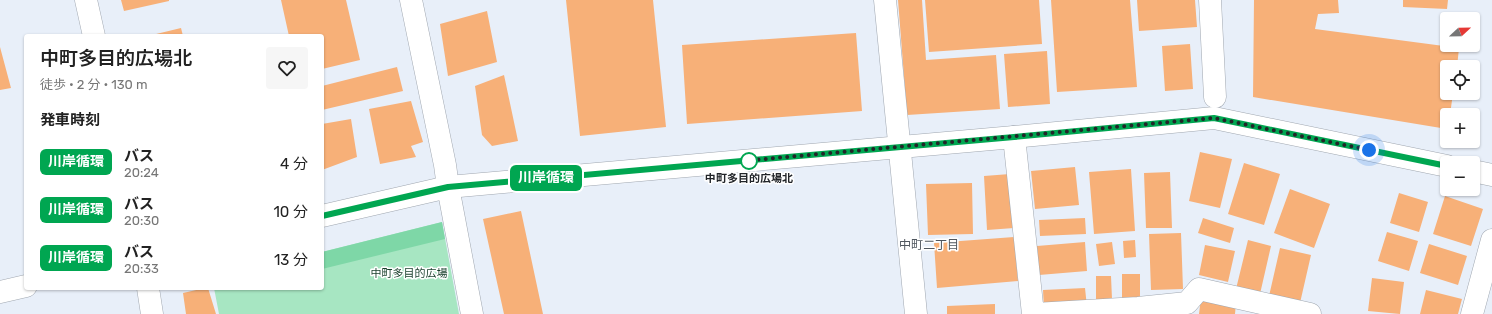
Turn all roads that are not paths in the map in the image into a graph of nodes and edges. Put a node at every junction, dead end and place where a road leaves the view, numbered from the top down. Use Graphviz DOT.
graph roads {
  1 [pos="86,0"];
  2 [pos="411,0"];
  3 [pos="884,0"];
  4 [pos="1210,0"];
  5 [pos="94,34"];
  6 [pos="1215,97"];
  7 [pos="1014,137"];
  8 [pos="898,147"];
  9 [pos="1440,165"];
  10 [pos="1480,172"];
  11 [pos="1492,175"];
  12 [pos="448,187"];
  13 [pos="324,216"];
  14 [pos="1492,240"];
  15 [pos="24,286"];
  16 [pos="148,290"];
  17 [pos="0,292"];
  18 [pos="152,314"];
  19 [pos="472,314"];
  20 [pos="916,314"];
  21 [pos="1034,314"];
  22 [pos="1310,314"];
  23 [pos="1472,314"];
  1 -- 5 [label="street"];
  2 -- 12 [label="street"];
  3 -- 8 [label="street"];
  4 -- 6 [label="street"];
  7 -- 8 [label="street"];
  7 -- 9 [label="street"];
  7 -- 21 [label="street"];
  8 -- 12 [label="street"];
  8 -- 20 [label="street"];
  10 -- 11 [label="street"];
  12 -- 13 [label="street"];
  12 -- 19 [label="street"];
  14 -- 23 [label="street"];
  15 -- 17 [label="street"];
  16 -- 18 [label="street"];
  21 -- 22 [label="street"];
}
